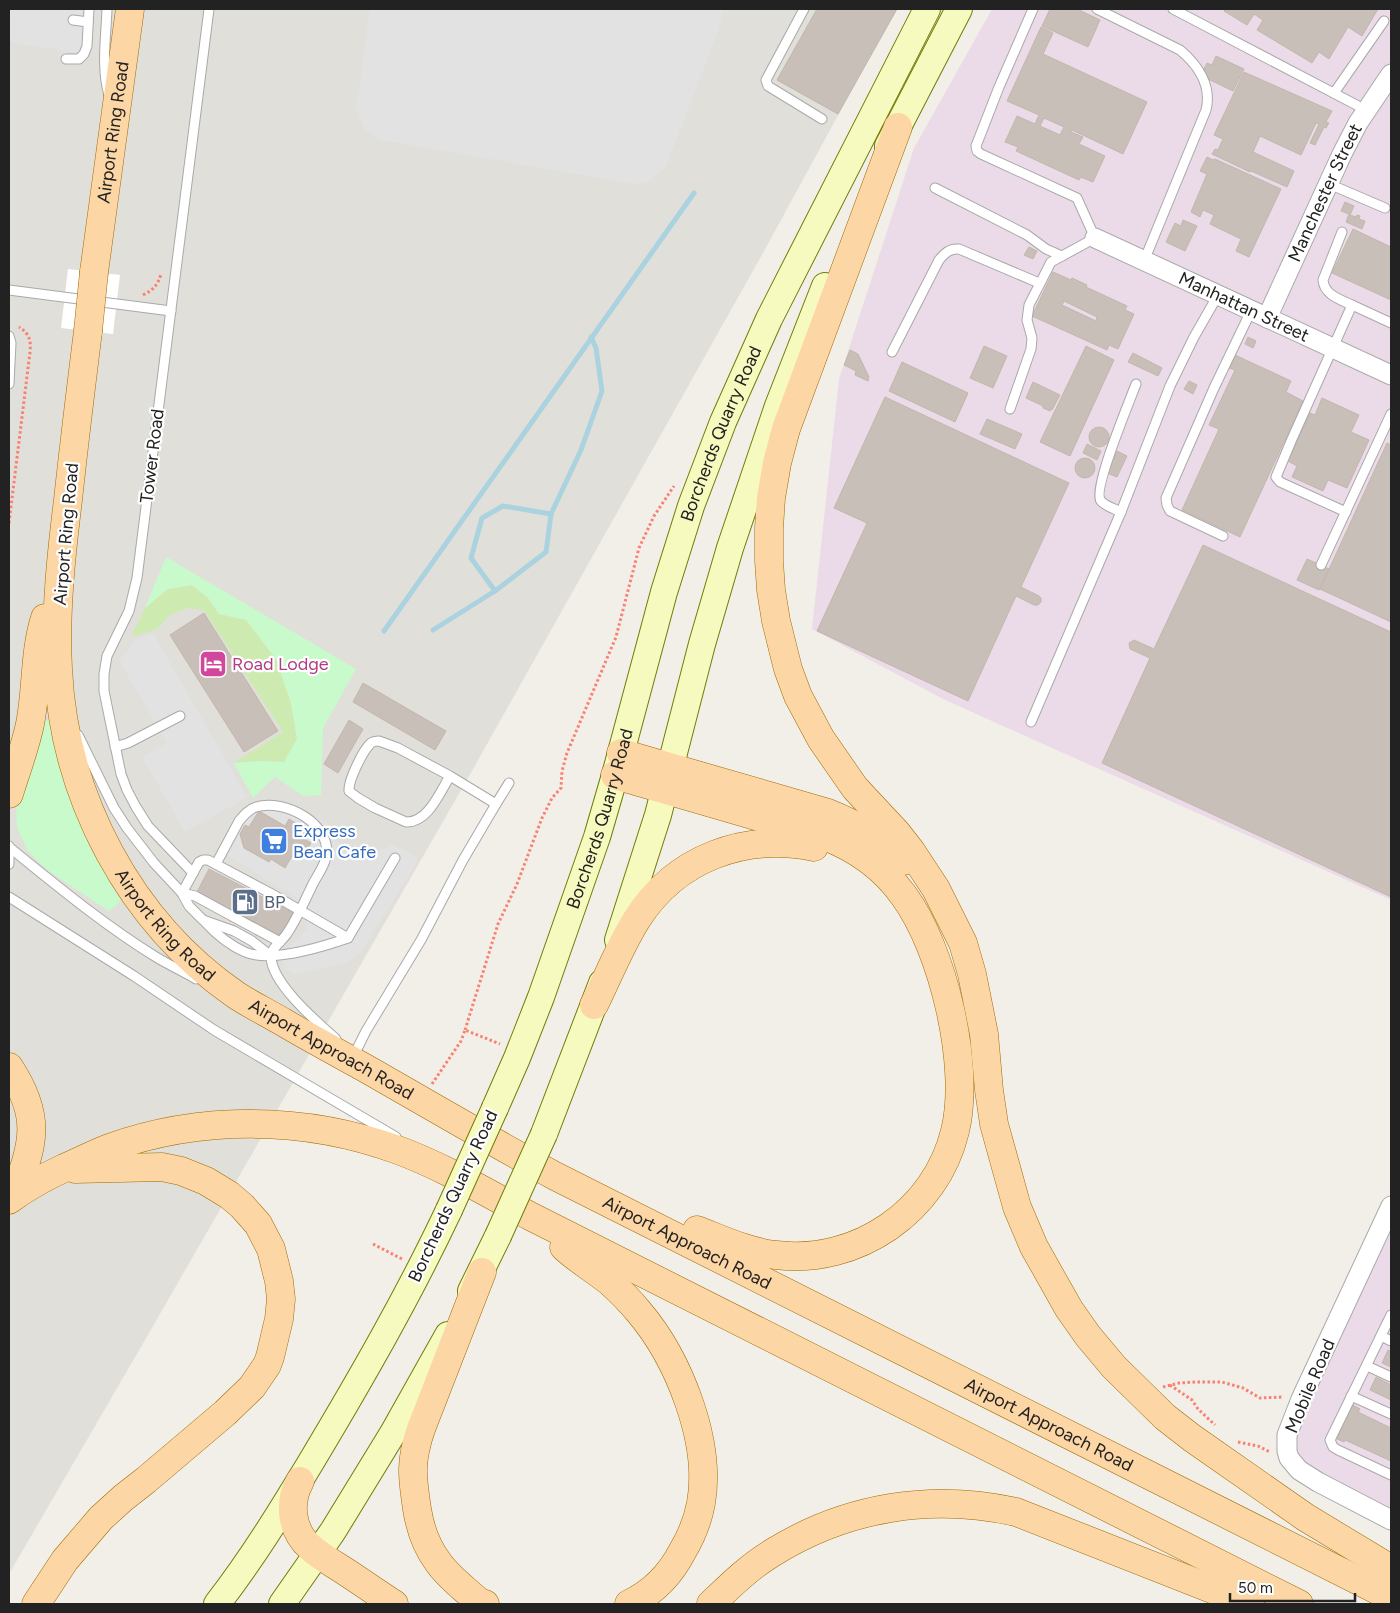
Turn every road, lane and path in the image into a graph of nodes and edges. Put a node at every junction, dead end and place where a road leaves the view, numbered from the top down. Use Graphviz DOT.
graph roads {
  1 [pos="89,9"];
  2 [pos="107,9"];
  3 [pos="130,9"];
  4 [pos="209,9"];
  5 [pos="804,9"];
  6 [pos="927,9"];
  7 [pos="959,9"];
  8 [pos="1033,9"];
  9 [pos="1096,9"];
  10 [pos="1174,9"];
  11 [pos="73,20"];
  12 [pos="1384,21"];
  13 [pos="88,22"];
  14 [pos="66,59"];
  15 [pos="1391,74"];
  16 [pos="1334,93"];
  17 [pos="117,107"];
  18 [pos="1366,110"];
  19 [pos="822,119"];
  20 [pos="898,127"];
  21 [pos="1329,184"];
  22 [pos="935,188"];
  23 [pos="1385,208"];
  24 [pos="1342,232"];
  25 [pos="1096,238"];
  26 [pos="1062,256"];
  27 [pos="1144,261"];
  28 [pos="162,267"];
  29 [pos="1040,284"];
  30 [pos="9,290"];
  31 [pos="142,295"];
  32 [pos="1218,296"];
  33 [pos="1352,305"];
  34 [pos="171,311"];
  35 [pos="1259,315"];
  36 [pos="1391,324"];
  37 [pos="15,325"];
  38 [pos="9,336"];
  39 [pos="1334,348"];
  40 [pos="892,352"];
  41 [pos="1391,375"];
  42 [pos="9,384"];
  43 [pos="1136,384"];
  44 [pos="1010,409"];
  45 [pos="1391,414"];
  46 [pos="680,480"];
  47 [pos="1121,512"];
  48 [pos="1346,512"];
  49 [pos="9,523"];
  50 [pos="1223,536"];
  51 [pos="1321,564"];
  52 [pos="59,576"];
  53 [pos="62,710"];
  54 [pos="180,716"];
  55 [pos="1032,722"];
  56 [pos="115,748"];
  57 [pos="618,764"];
  58 [pos="450,776"];
  59 [pos="668,778"];
  60 [pos="509,783"];
  61 [pos="9,794"];
  62 [pos="496,804"];
  63 [pos="9,846"];
  64 [pos="395,858"];
  65 [pos="9,864"];
  66 [pos="216,864"];
  67 [pos="193,872"];
  68 [pos="182,893"];
  69 [pos="9,897"];
  70 [pos="944,907"];
  71 [pos="300,911"];
  72 [pos="348,938"];
  73 [pos="280,942"];
  74 [pos="271,956"];
  75 [pos="935,960"];
  76 [pos="244,1000"];
  77 [pos="594,1005"];
  78 [pos="465,1030"];
  79 [pos="505,1046"];
  80 [pos="361,1062"];
  81 [pos="9,1067"];
  82 [pos="432,1084"];
  83 [pos="440,1167"];
  84 [pos="64,1169"];
  85 [pos="556,1176"];
  86 [pos="12,1198"];
  87 [pos="1391,1206"];
  88 [pos="530,1216"];
  89 [pos="373,1244"];
  90 [pos="407,1261"];
  91 [pos="482,1272"];
  92 [pos="1391,1315"];
  93 [pos="1381,1336"];
  94 [pos="1391,1341"];
  95 [pos="1367,1366"];
  96 [pos="1391,1377"];
  97 [pos="1170,1385"];
  98 [pos="1156,1390"];
  99 [pos="1351,1396"];
  100 [pos="1301,1399"];
  101 [pos="1391,1414"];
  102 [pos="1219,1429"];
  103 [pos="1235,1441"];
  104 [pos="1289,1458"];
  105 [pos="1391,1475"];
  106 [pos="300,1481"];
  107 [pos="1391,1520"];
  108 [pos="318,1554"];
  109 [pos="1391,1569"];
  110 [pos="1391,1597"];
  111 [pos="36,1604"];
  112 [pos="217,1604"];
  113 [pos="282,1604"];
  114 [pos="394,1604"];
  115 [pos="485,1604"];
  116 [pos="629,1604"];
  117 [pos="711,1604"];
  118 [pos="1250,1604"];
  119 [pos="1299,1604"];
  1 -- 13 [label="lane"];
  2 -- 17 [label="lane"];
  3 -- 17 [label="main road, Airport Ring Road"];
  4 -- 34 [label="lane, Tower Road"];
  5 -- 19 [label="lane"];
  6 -- 57 [label="main road, Borcherds Quarry Road"];
  7 -- 20 [label="main road"];
  8 -- 25 [label="lane"];
  9 -- 27 [label="lane"];
  10 -- 16 [label="lane"];
  11 -- 13 [label="lane"];
  12 -- 16 [label="lane"];
  13 -- 14 [label="lane"];
  15 -- 18 [label="street, Manchester Street"];
  16 -- 18 [label="lane"];
  17 -- 52 [label="main road, Airport Ring Road, bridge"];
  18 -- 21 [label="street, Manchester Street"];
  20 -- 59 [label="main road"];
  20 -- 70 [label="main road"];
  21 -- 23 [label="lane"];
  21 -- 35 [label="street, Manchester Street"];
  22 -- 26 [label="lane"];
  24 -- 33 [label="lane"];
  25 -- 26 [label="lane"];
  25 -- 27 [label="street, Manhattan Street"];
  26 -- 29 [label="lane"];
  27 -- 32 [label="street, Manhattan Street"];
  28 -- 31 [label="path"];
  29 -- 40 [label="lane"];
  29 -- 44 [label="lane"];
  30 -- 34 [label="lane"];
  32 -- 35 [label="street, Manhattan Street"];
  32 -- 47 [label="lane"];
  33 -- 36 [label="lane"];
  33 -- 39 [label="lane"];
  34 -- 56 [label="lane, Tower Road"];
  35 -- 39 [label="street, Manhattan Street"];
  35 -- 50 [label="lane"];
  37 -- 49 [label="path"];
  38 -- 42 [label="lane"];
  39 -- 41 [label="street, Manhattan Street"];
  39 -- 48 [label="lane"];
  43 -- 47 [label="lane"];
  45 -- 48 [label="lane"];
  46 -- 78 [label="path"];
  47 -- 55 [label="lane"];
  48 -- 51 [label="lane"];
  52 -- 53 [label="main road, Airport Ring Road"];
  52 -- 61 [label="main road"];
  53 -- 68 [label="lane"];
  53 -- 76 [label="main road, Airport Ring Road"];
  54 -- 56 [label="lane"];
  56 -- 67 [label="lane, Tower Road"];
  57 -- 59 [label="main road"];
  57 -- 106 [label="main road, Borcherds Quarry Road, bridge"];
  58 -- 58 [label="lane"];
  58 -- 62 [label="lane"];
  59 -- 70 [label="main road"];
  59 -- 75 [label="main road"];
  59 -- 77 [label="main road"];
  60 -- 62 [label="lane"];
  62 -- 80 [label="lane"];
  63 -- 65 [label="lane"];
  63 -- 76 [label="lane, Airport Approach Road"];
  64 -- 72 [label="lane"];
  66 -- 67 [label="lane"];
  66 -- 71 [label="lane"];
  66 -- 71 [label="lane"];
  67 -- 68 [label="lane"];
  68 -- 73 [label="lane"];
  68 -- 74 [label="lane"];
  69 -- 83 [label="lane"];
  70 -- 109 [label="main road"];
  71 -- 72 [label="lane"];
  71 -- 73 [label="lane"];
  72 -- 74 [label="lane"];
  73 -- 74 [label="lane"];
  74 -- 80 [label="lane"];
  75 -- 77 [label="main road"];
  75 -- 85 [label="main road"];
  76 -- 80 [label="main road, Airport Approach Road"];
  77 -- 91 [label="main road, bridge"];
  78 -- 79 [label="path"];
  78 -- 82 [label="path"];
  80 -- 85 [label="main road, Airport Approach Road"];
  81 -- 86 [label="main road"];
  83 -- 84 [label="main road"];
  83 -- 88 [label="main road"];
  84 -- 86 [label="main road"];
  84 -- 111 [label="main road"];
  85 -- 110 [label="main road, Airport Approach Road"];
  87 -- 100 [label="street, Mobile Road"];
  88 -- 116 [label="main road"];
  88 -- 119 [label="main road"];
  89 -- 90 [label="path"];
  91 -- 108 [label="main road"];
  91 -- 115 [label="main road"];
  92 -- 93 [label="lane"];
  93 -- 94 [label="lane"];
  93 -- 95 [label="lane"];
  95 -- 96 [label="lane"];
  95 -- 99 [label="lane"];
  97 -- 98 [label="path"];
  97 -- 100 [label="path"];
  97 -- 102 [label="path"];
  99 -- 101 [label="lane"];
  99 -- 105 [label="lane"];
  100 -- 104 [label="street, Mobile Road"];
  103 -- 104 [label="path"];
  104 -- 107 [label="street, Mobile Road"];
  106 -- 108 [label="main road"];
  106 -- 112 [label="main road, Borcherds Quarry Road"];
  108 -- 113 [label="main road"];
  108 -- 114 [label="main road"];
  117 -- 118 [label="main road"];
}
